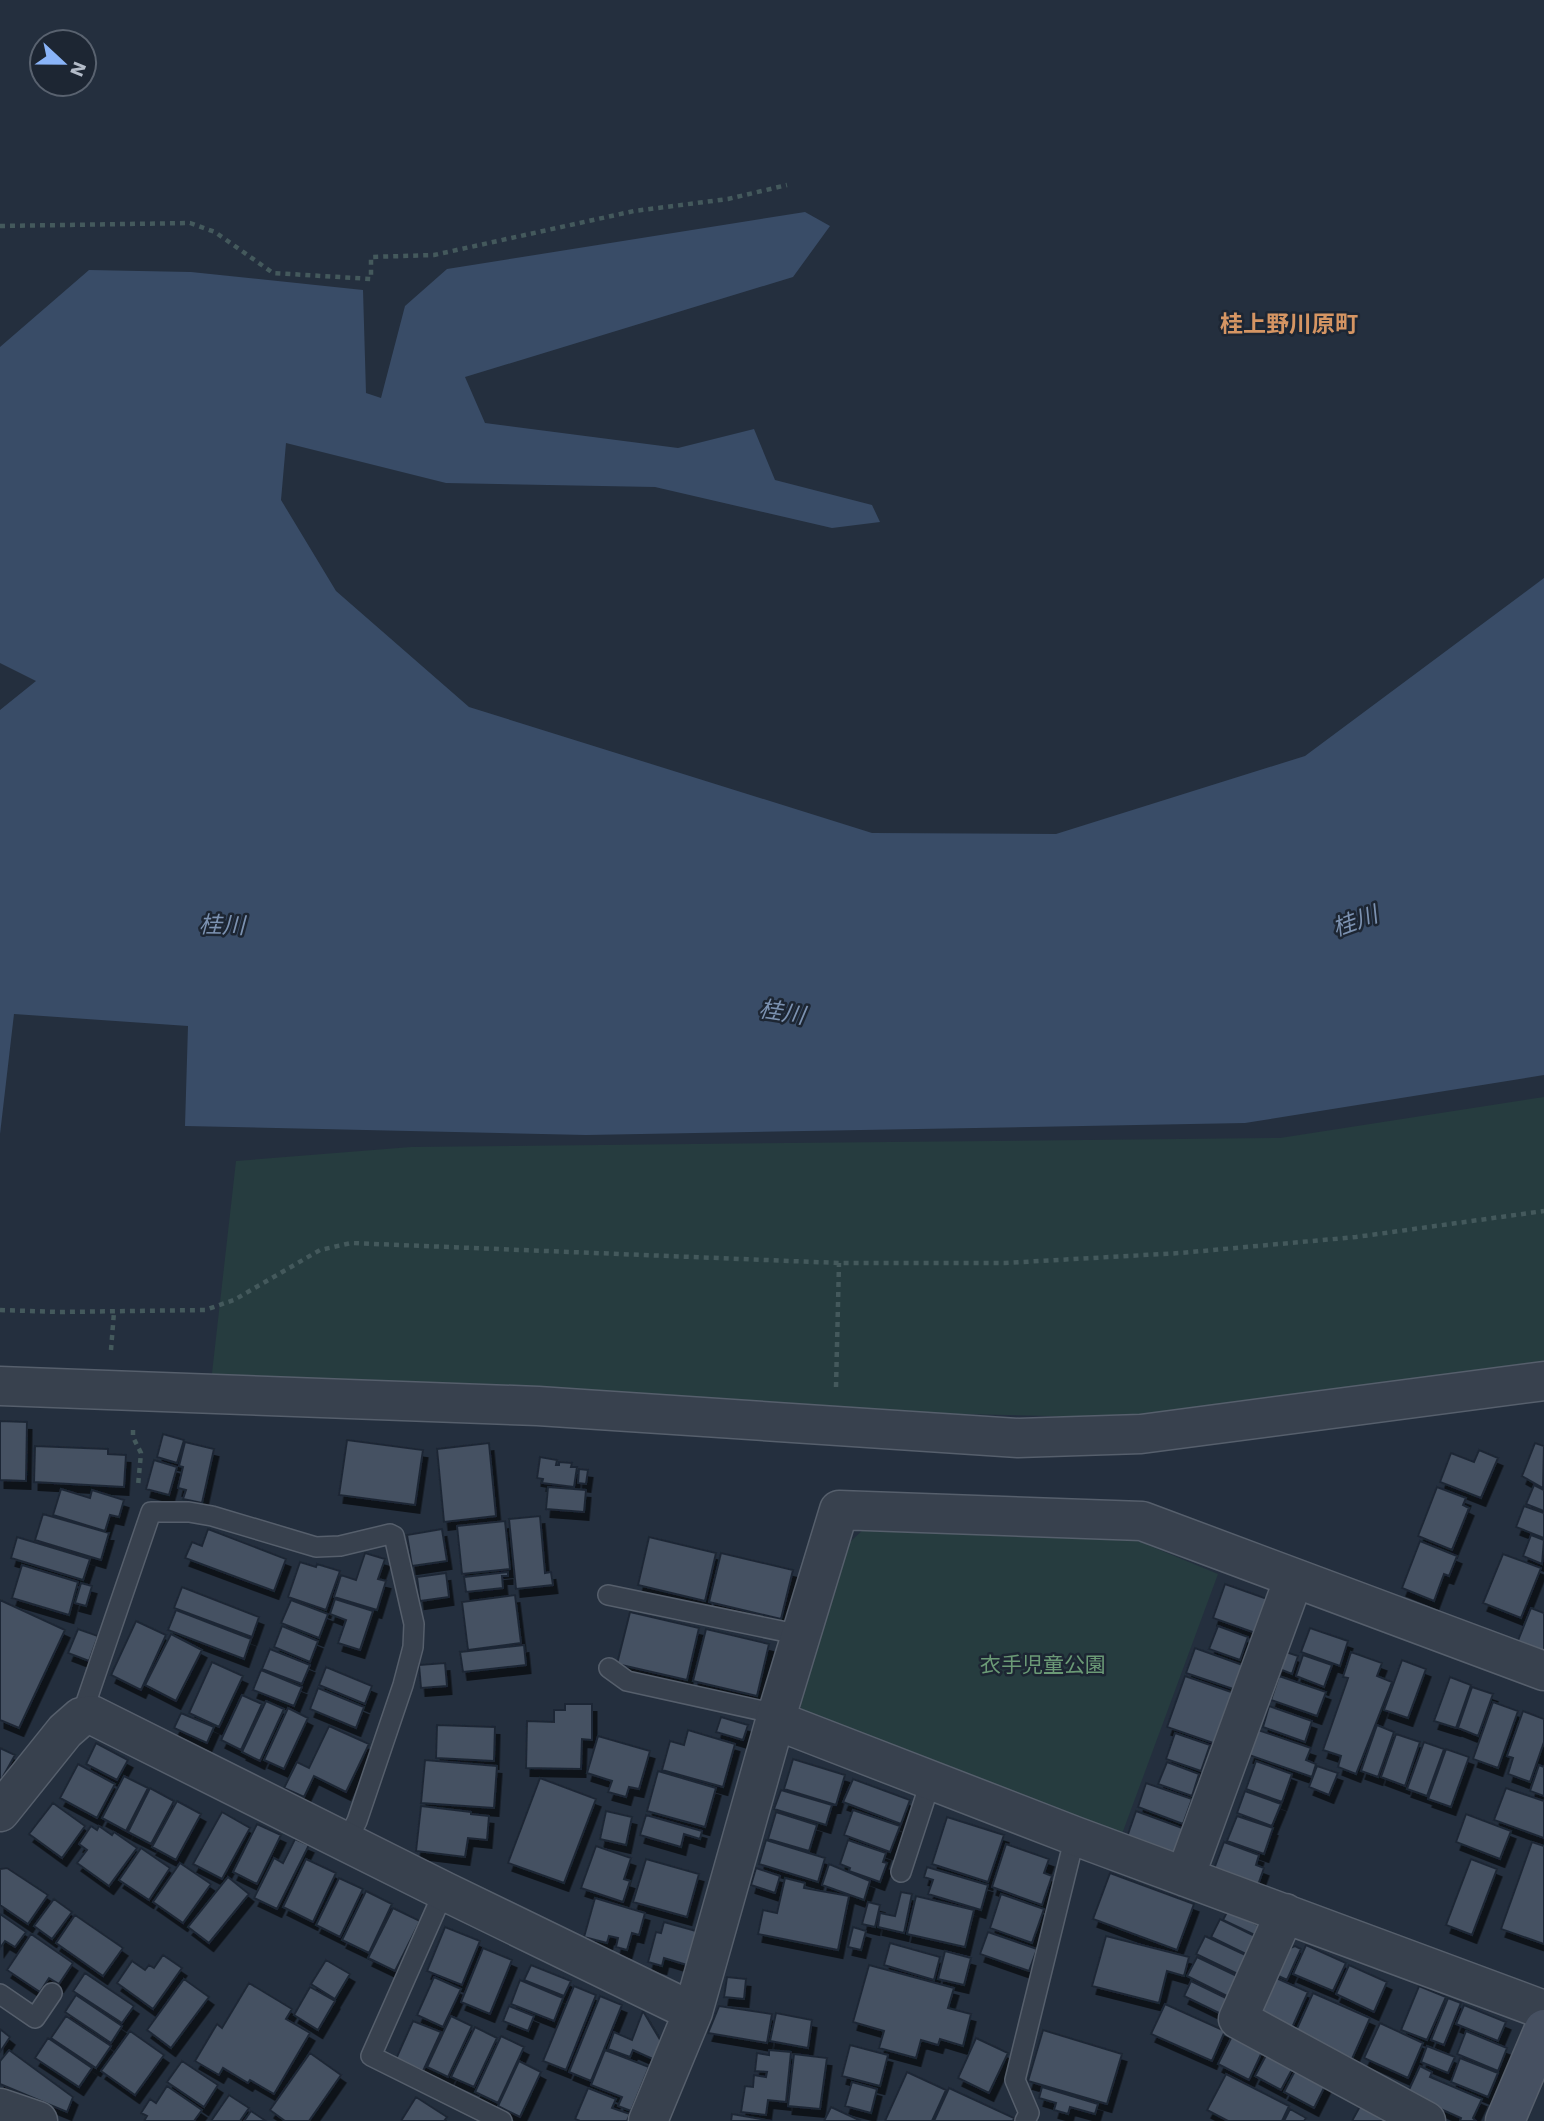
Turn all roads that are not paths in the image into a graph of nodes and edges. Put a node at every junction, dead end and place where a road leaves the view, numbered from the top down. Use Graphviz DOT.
graph roads {
  1 [pos="1544,1381"];
  2 [pos="0,1385"];
  3 [pos="1294,1577"];
  4 [pos="608,1595"];
  5 [pos="801,1635"];
  6 [pos="609,1668"];
  7 [pos="1544,1671"];
  8 [pos="81,1717"];
  9 [pos="776,1717"];
  10 [pos="931,1780"];
  11 [pos="0,1812"];
  12 [pos="1075,1836"];
  13 [pos="346,1842"];
  14 [pos="901,1872"];
  15 [pos="1185,1877"];
  16 [pos="444,1891"];
  17 [pos="1285,1913"];
  18 [pos="52,1993"];
  19 [pos="0,1994"];
  20 [pos="1544,2011"];
  21 [pos="693,2012"];
  22 [pos="1544,2029"];
  23 [pos="0,2108"];
  24 [pos="38,2121"];
  25 [pos="502,2121"];
  26 [pos="648,2121"];
  27 [pos="1025,2121"];
  28 [pos="1426,2121"];
  29 [pos="1505,2121"];
  1 -- 2 [label="street"];
  3 -- 5 [label="street"];
  3 -- 7 [label="street"];
  3 -- 15 [label="street"];
  4 -- 5 [label="lane"];
  5 -- 9 [label="street"];
  6 -- 9 [label="lane"];
  8 -- 11 [label="street"];
  8 -- 13 [label="street"];
  8 -- 13 [label="lane"];
  9 -- 10 [label="street"];
  9 -- 21 [label="street"];
  10 -- 12 [label="street"];
  10 -- 14 [label="lane"];
  12 -- 15 [label="street"];
  12 -- 27 [label="lane"];
  13 -- 16 [label="street"];
  15 -- 17 [label="street"];
  16 -- 21 [label="street"];
  16 -- 25 [label="lane"];
  17 -- 20 [label="street"];
  17 -- 28 [label="street"];
  18 -- 19 [label="lane"];
  21 -- 26 [label="street"];
  22 -- 29 [label="main road"];
  23 -- 24 [label="street"];
}
